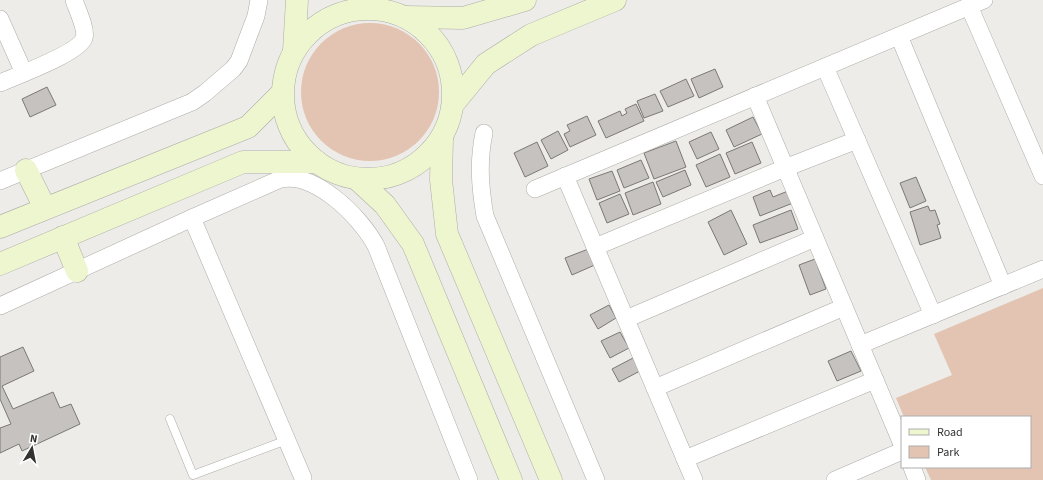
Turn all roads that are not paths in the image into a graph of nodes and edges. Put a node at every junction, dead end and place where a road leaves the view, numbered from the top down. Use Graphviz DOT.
graph roads {
  1 [pos="74,0"];
  2 [pos="258,0"];
  3 [pos="297,0"];
  4 [pos="525,0"];
  5 [pos="615,0"];
  6 [pos="976,3"];
  7 [pos="380,5"];
  8 [pos="406,18"];
  9 [pos="0,20"];
  10 [pos="899,36"];
  11 [pos="294,51"];
  12 [pos="825,67"];
  13 [pos="24,73"];
  14 [pos="0,83"];
  15 [pos="282,93"];
  16 [pos="755,96"];
  17 [pos="454,103"];
  18 [pos="484,132"];
  19 [pos="442,138"];
  20 [pos="857,140"];
  21 [pos="316,162"];
  22 [pos="785,168"];
  23 [pos="26,170"];
  24 [pos="565,176"];
  25 [pos="1043,176"];
  26 [pos="357,179"];
  27 [pos="0,181"];
  28 [pos="535,189"];
  29 [pos="45,208"];
  30 [pos="192,218"];
  31 [pos="0,227"];
  32 [pos="62,237"];
  33 [pos="815,238"];
  34 [pos="595,247"];
  35 [pos="0,264"];
  36 [pos="1043,269"];
  37 [pos="77,271"];
  38 [pos="1003,286"];
  39 [pos="0,306"];
  40 [pos="844,307"];
  41 [pos="933,315"];
  42 [pos="626,319"];
  43 [pos="860,345"];
  44 [pos="875,380"];
  45 [pos="655,388"];
  46 [pos="170,419"];
  47 [pos="287,440"];
  48 [pos="901,442"];
  49 [pos="901,451"];
  50 [pos="685,460"];
  51 [pos="912,468"];
  52 [pos="304,478"];
  53 [pos="469,480"];
  54 [pos="511,480"];
  55 [pos="551,480"];
  56 [pos="596,480"];
  57 [pos="694,480"];
  58 [pos="835,480"];
  59 [pos="917,480"];
  1 -- 13 [label="street"];
  2 -- 23 [label="street"];
  3 -- 11 [label="street"];
  4 -- 8 [label="street"];
  5 -- 17 [label="street"];
  6 -- 10 [label="street"];
  6 -- 25 [label="street"];
  7 -- 8 [label="street"];
  7 -- 11 [label="street"];
  8 -- 17 [label="street"];
  9 -- 13 [label="street"];
  10 -- 12 [label="street"];
  10 -- 38 [label="street"];
  11 -- 15 [label="street"];
  12 -- 16 [label="street"];
  12 -- 20 [label="street"];
  13 -- 14 [label="street"];
  15 -- 21 [label="street"];
  15 -- 29 [label="street"];
  16 -- 22 [label="street"];
  16 -- 24 [label="street"];
  17 -- 19 [label="street"];
  18 -- 56 [label="street"];
  19 -- 26 [label="street"];
  19 -- 55 [label="street"];
  20 -- 22 [label="street"];
  20 -- 41 [label="street"];
  21 -- 26 [label="street"];
  21 -- 32 [label="street"];
  22 -- 33 [label="street"];
  22 -- 34 [label="street"];
  23 -- 27 [label="street"];
  23 -- 29 [label="street"];
  24 -- 28 [label="street"];
  24 -- 34 [label="street"];
  26 -- 54 [label="street"];
  29 -- 31 [label="street"];
  30 -- 37 [label="street"];
  30 -- 47 [label="street"];
  30 -- 53 [label="street"];
  32 -- 35 [label="street"];
  32 -- 37 [label="street"];
  33 -- 40 [label="street"];
  33 -- 42 [label="street"];
  34 -- 42 [label="street"];
  36 -- 38 [label="street"];
  37 -- 39 [label="street"];
  38 -- 41 [label="street"];
  40 -- 43 [label="street"];
  40 -- 45 [label="street"];
  41 -- 43 [label="street"];
  42 -- 45 [label="street"];
  43 -- 44 [label="street"];
  44 -- 48 [label="street"];
  44 -- 50 [label="street"];
  45 -- 50 [label="street"];
  46 -- 47 [label="lane"];
  47 -- 52 [label="street"];
  49 -- 58 [label="street"];
  50 -- 57 [label="street"];
  51 -- 59 [label="street"];
}
